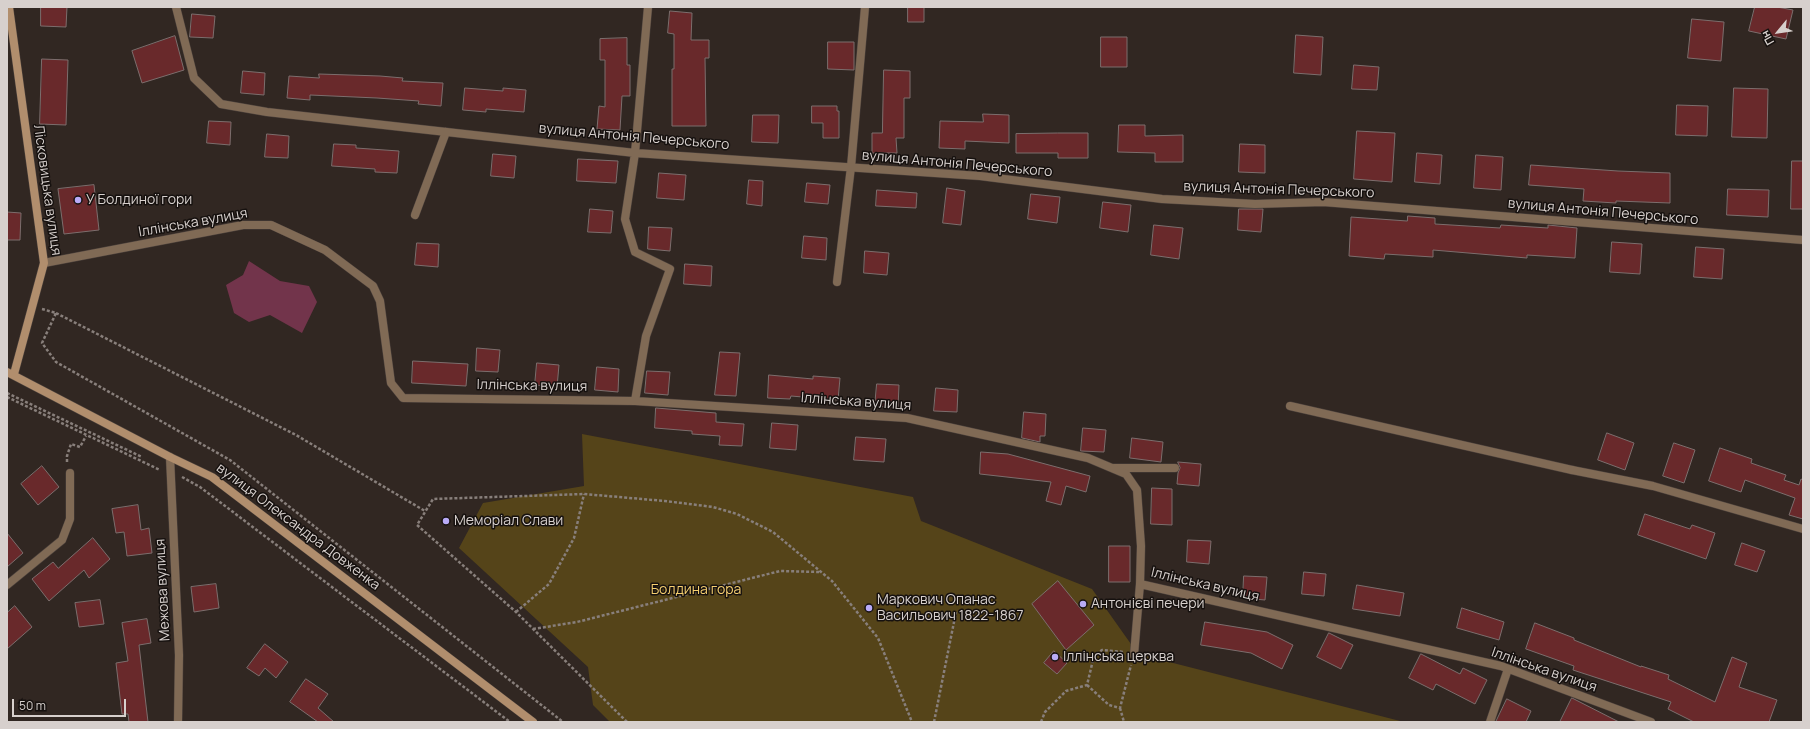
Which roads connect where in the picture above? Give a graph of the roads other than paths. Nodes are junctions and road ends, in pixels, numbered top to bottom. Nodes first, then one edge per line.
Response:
1 (8, 7) edge
2 (176, 7) edge
3 (648, 7) edge
4 (865, 7) edge
5 (446, 132) junction
6 (635, 153) junction
7 (851, 167) junction
8 (415, 214) dead end
9 (1803, 240) edge
10 (44, 264) junction
11 (838, 282) dead end
12 (11, 373) edge
13 (635, 400) junction
14 (1290, 406) dead end
15 (170, 457) junction
16 (1114, 468) junction
17 (1175, 468) dead end
18 (70, 472) road end
19 (1803, 529) edge
20 (1140, 584) junction
21 (7, 585) edge
22 (1134, 655) road end
23 (1508, 668) junction
24 (178, 722) edge
25 (533, 722) edge
26 (1490, 722) edge
27 (1650, 722) edge

1 - 10 main road, Лісковицька вулиця
2 - 5 street, вулиця Антонія Печерського
3 - 6 street
4 - 7 street
5 - 6 street, вулиця Антонія Печерського
5 - 8 street
6 - 7 street, вулиця Антонія Печерського
6 - 13 street
7 - 9 street, вулиця Антонія Печерського
7 - 11 street
10 - 12 main road, Лісковицька вулиця
10 - 13 street, Іллінська вулиця
12 - 15 main road, вулиця Олександра Довженка
13 - 16 street, Іллінська вулиця
14 - 19 street
15 - 24 street, Межова вулиця
15 - 25 main road, вулиця Олександра Довженка
16 - 17 street
16 - 20 street, Іллінська вулиця
18 - 21 street
20 - 22 street
20 - 23 street, Іллінська вулиця
23 - 26 street
23 - 27 street, Іллінська вулиця

